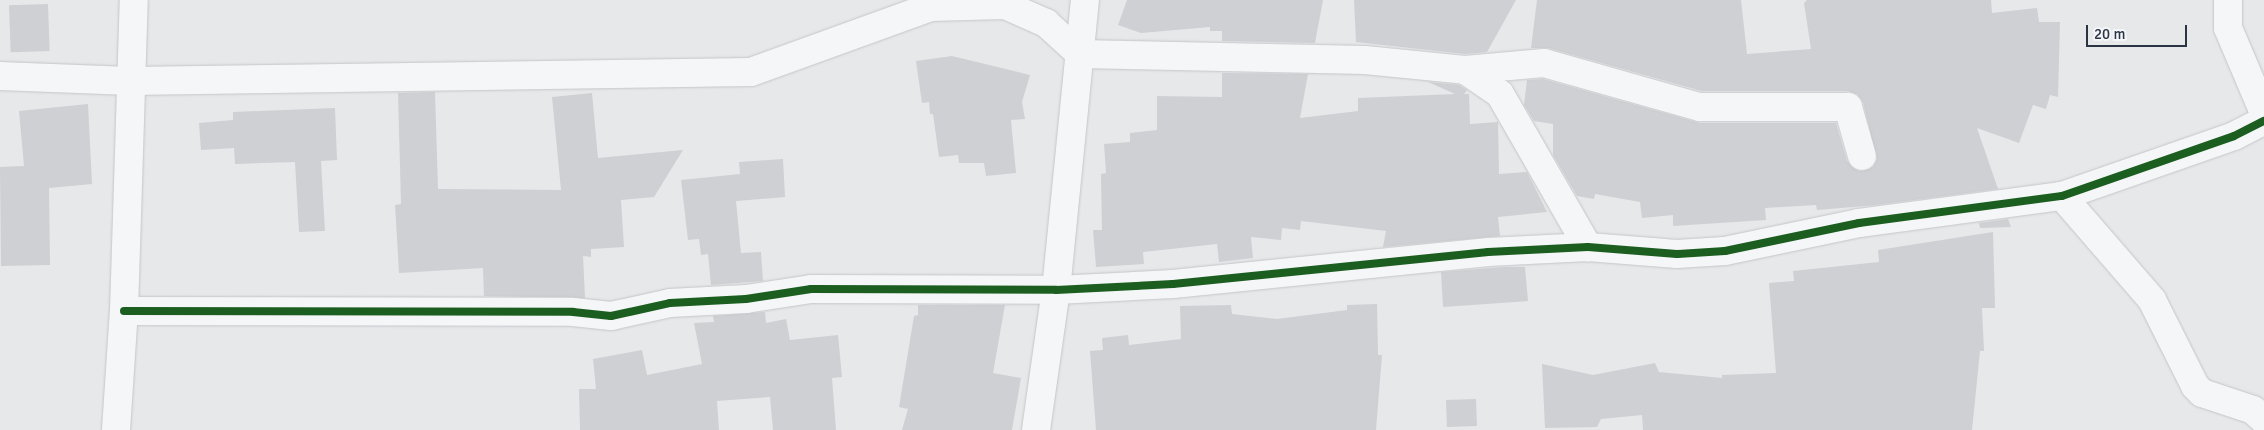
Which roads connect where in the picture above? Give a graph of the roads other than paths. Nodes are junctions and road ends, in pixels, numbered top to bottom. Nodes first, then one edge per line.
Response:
1 (134, 0) edge
2 (1085, 0) edge
3 (2228, 0) edge
4 (1080, 54) junction
5 (1465, 70) junction
6 (0, 76) edge
7 (130, 81) junction
8 (2264, 113) edge
9 (2264, 121) edge
10 (1862, 156) dead end
11 (2062, 196) junction
12 (1588, 247) junction
13 (1056, 290) junction
14 (124, 311) junction
15 (2264, 420) edge
16 (116, 430) edge
17 (1036, 430) edge

1 - 7 street
2 - 4 street
3 - 8 street
4 - 5 street
4 - 7 street
4 - 13 street
5 - 10 street
5 - 12 street
6 - 7 street
7 - 14 street
9 - 11 street
11 - 12 street
11 - 15 street
12 - 13 street
13 - 14 street
13 - 17 street
14 - 16 street

